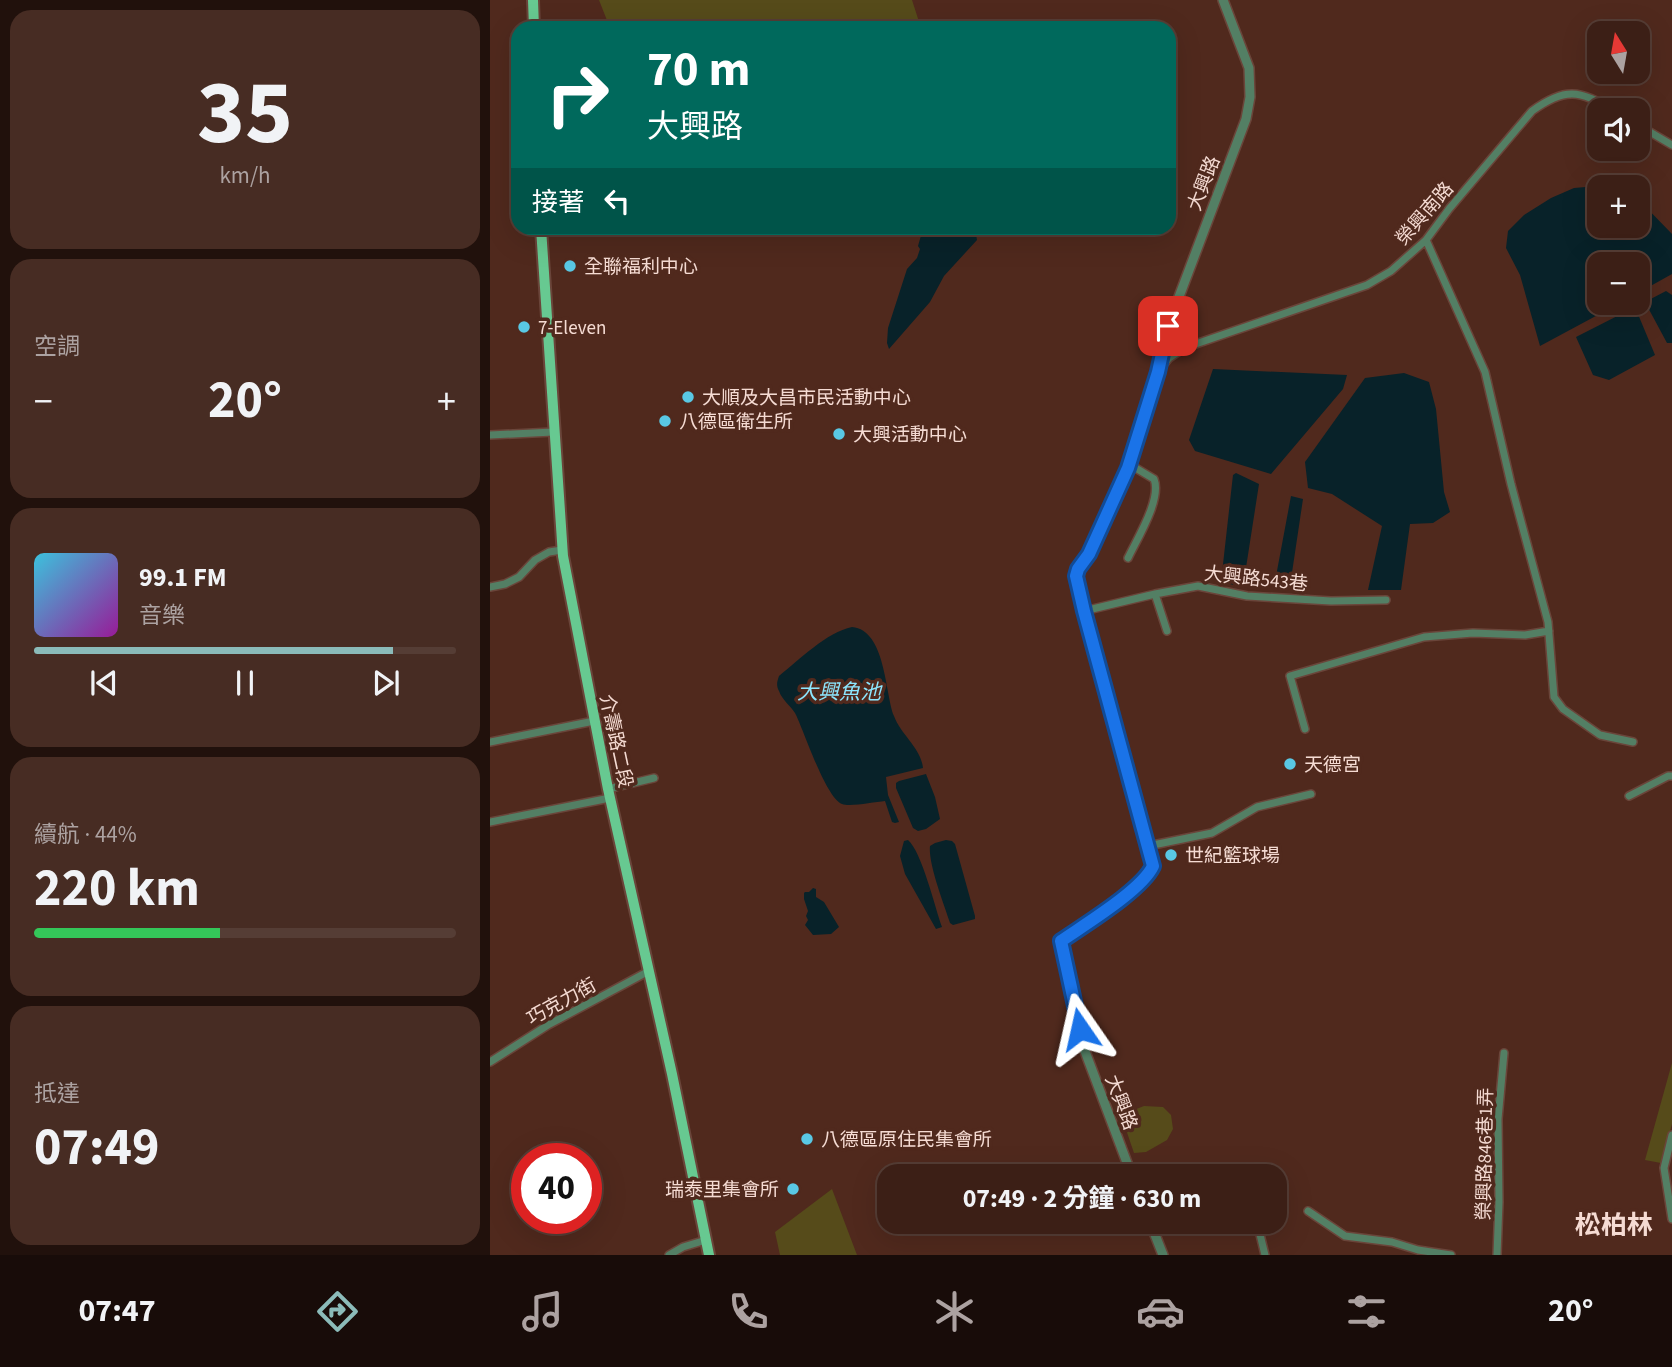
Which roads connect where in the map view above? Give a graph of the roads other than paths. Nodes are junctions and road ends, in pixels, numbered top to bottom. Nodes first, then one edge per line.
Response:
1 (533, 0) edge
2 (1223, 0) edge
3 (534, 21) edge
4 (1592, 98) edge
5 (1650, 132) edge
6 (1672, 145) edge
7 (541, 235) edge
8 (1426, 240) junction
9 (1158, 372) junction
10 (553, 432) junction
11 (490, 435) edge
12 (1129, 464) junction
13 (562, 550) junction
14 (1128, 558) dead end
15 (490, 587) edge
16 (1155, 594) junction
17 (1386, 600) dead end
18 (1084, 611) junction
19 (1167, 631) dead end
20 (1549, 631) junction
21 (594, 721) junction
22 (1305, 729) dead end
23 (490, 742) edge
24 (1633, 742) dead end
25 (1672, 776) edge
26 (654, 778) dead end
27 (609, 793) junction
28 (1311, 794) dead end
29 (1629, 796) dead end
30 (490, 822) edge
31 (1148, 846) junction
32 (649, 971) junction
33 (1504, 1053) dead end
34 (490, 1062) edge
35 (1672, 1136) edge
36 (1127, 1164) edge
37 (1669, 1183) edge
38 (1308, 1211) dead end
39 (1672, 1219) edge
40 (1155, 1234) edge
41 (1259, 1234) edge
42 (706, 1240) junction
43 (1417, 1252) edge
44 (669, 1255) edge
45 (709, 1255) edge
46 (1163, 1255) edge
47 (1265, 1255) edge
48 (1451, 1255) edge
49 (1497, 1255) edge

1 - 3 main road
2 - 9 street, 大興路
4 - 8 street, 榮興南路
5 - 6 street
7 - 10 main road, 介壽路二段
8 - 9 street, 榮興南路
8 - 20 street
9 - 12 street, 大興路
10 - 11 street
10 - 13 main road, 介壽路二段
12 - 14 street
12 - 18 street, 大興路
13 - 15 street
13 - 21 main road, 介壽路二段
16 - 17 street, 大興路543巷
16 - 18 street, 大興路543巷
16 - 19 street
18 - 31 street, 大興路
20 - 22 street
20 - 24 street
21 - 23 street
21 - 27 main road, 介壽路二段
25 - 29 street
26 - 27 street
27 - 30 street
27 - 32 main road, 介壽路二段
28 - 31 street
31 - 36 street, 大興路
32 - 34 street, 巧克力街
32 - 42 main road, 介壽路二段
33 - 49 street, 榮興路846巷1弄
35 - 37 street
37 - 39 street
38 - 43 street
40 - 46 street
41 - 47 street
42 - 44 street
42 - 45 main road, 介壽路二段
43 - 48 street

